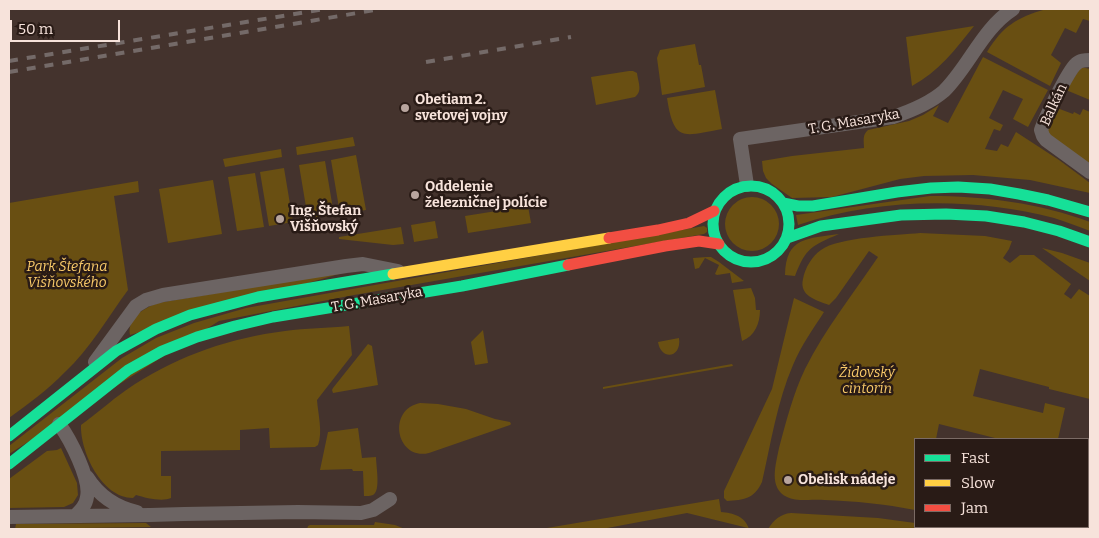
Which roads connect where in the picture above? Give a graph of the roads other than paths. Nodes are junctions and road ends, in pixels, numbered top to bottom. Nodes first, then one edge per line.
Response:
1 (1013, 9) edge
2 (1090, 60) edge
3 (1090, 172) edge
4 (747, 185) junction
5 (783, 202) junction
6 (714, 211) junction
7 (1090, 212) edge
8 (787, 238) junction
9 (1090, 242) edge
10 (719, 244) junction
11 (406, 272) junction
12 (87, 373) junction
13 (59, 424) junction
14 (9, 436) edge
15 (9, 464) edge
16 (80, 466) junction
17 (390, 499) dead end
18 (150, 515) junction
19 (75, 516) junction
20 (9, 517) edge

1 - 4 street, T. G. Masaryka
2 - 3 street, Balkán
4 - 5 street
4 - 6 street, T. G. Masaryka
5 - 7 street
5 - 8 street
6 - 10 street
6 - 11 street, T. G. Masaryka
8 - 9 street
8 - 10 street
10 - 13 street, T. G. Masaryka
11 - 12 street, T. G. Masaryka
11 - 12 street, T. G. Masaryka
12 - 14 street, T. G. Masaryka
13 - 15 street, T. G. Masaryka
13 - 16 street
16 - 18 street
16 - 19 street
17 - 18 street
18 - 19 street
19 - 20 street

